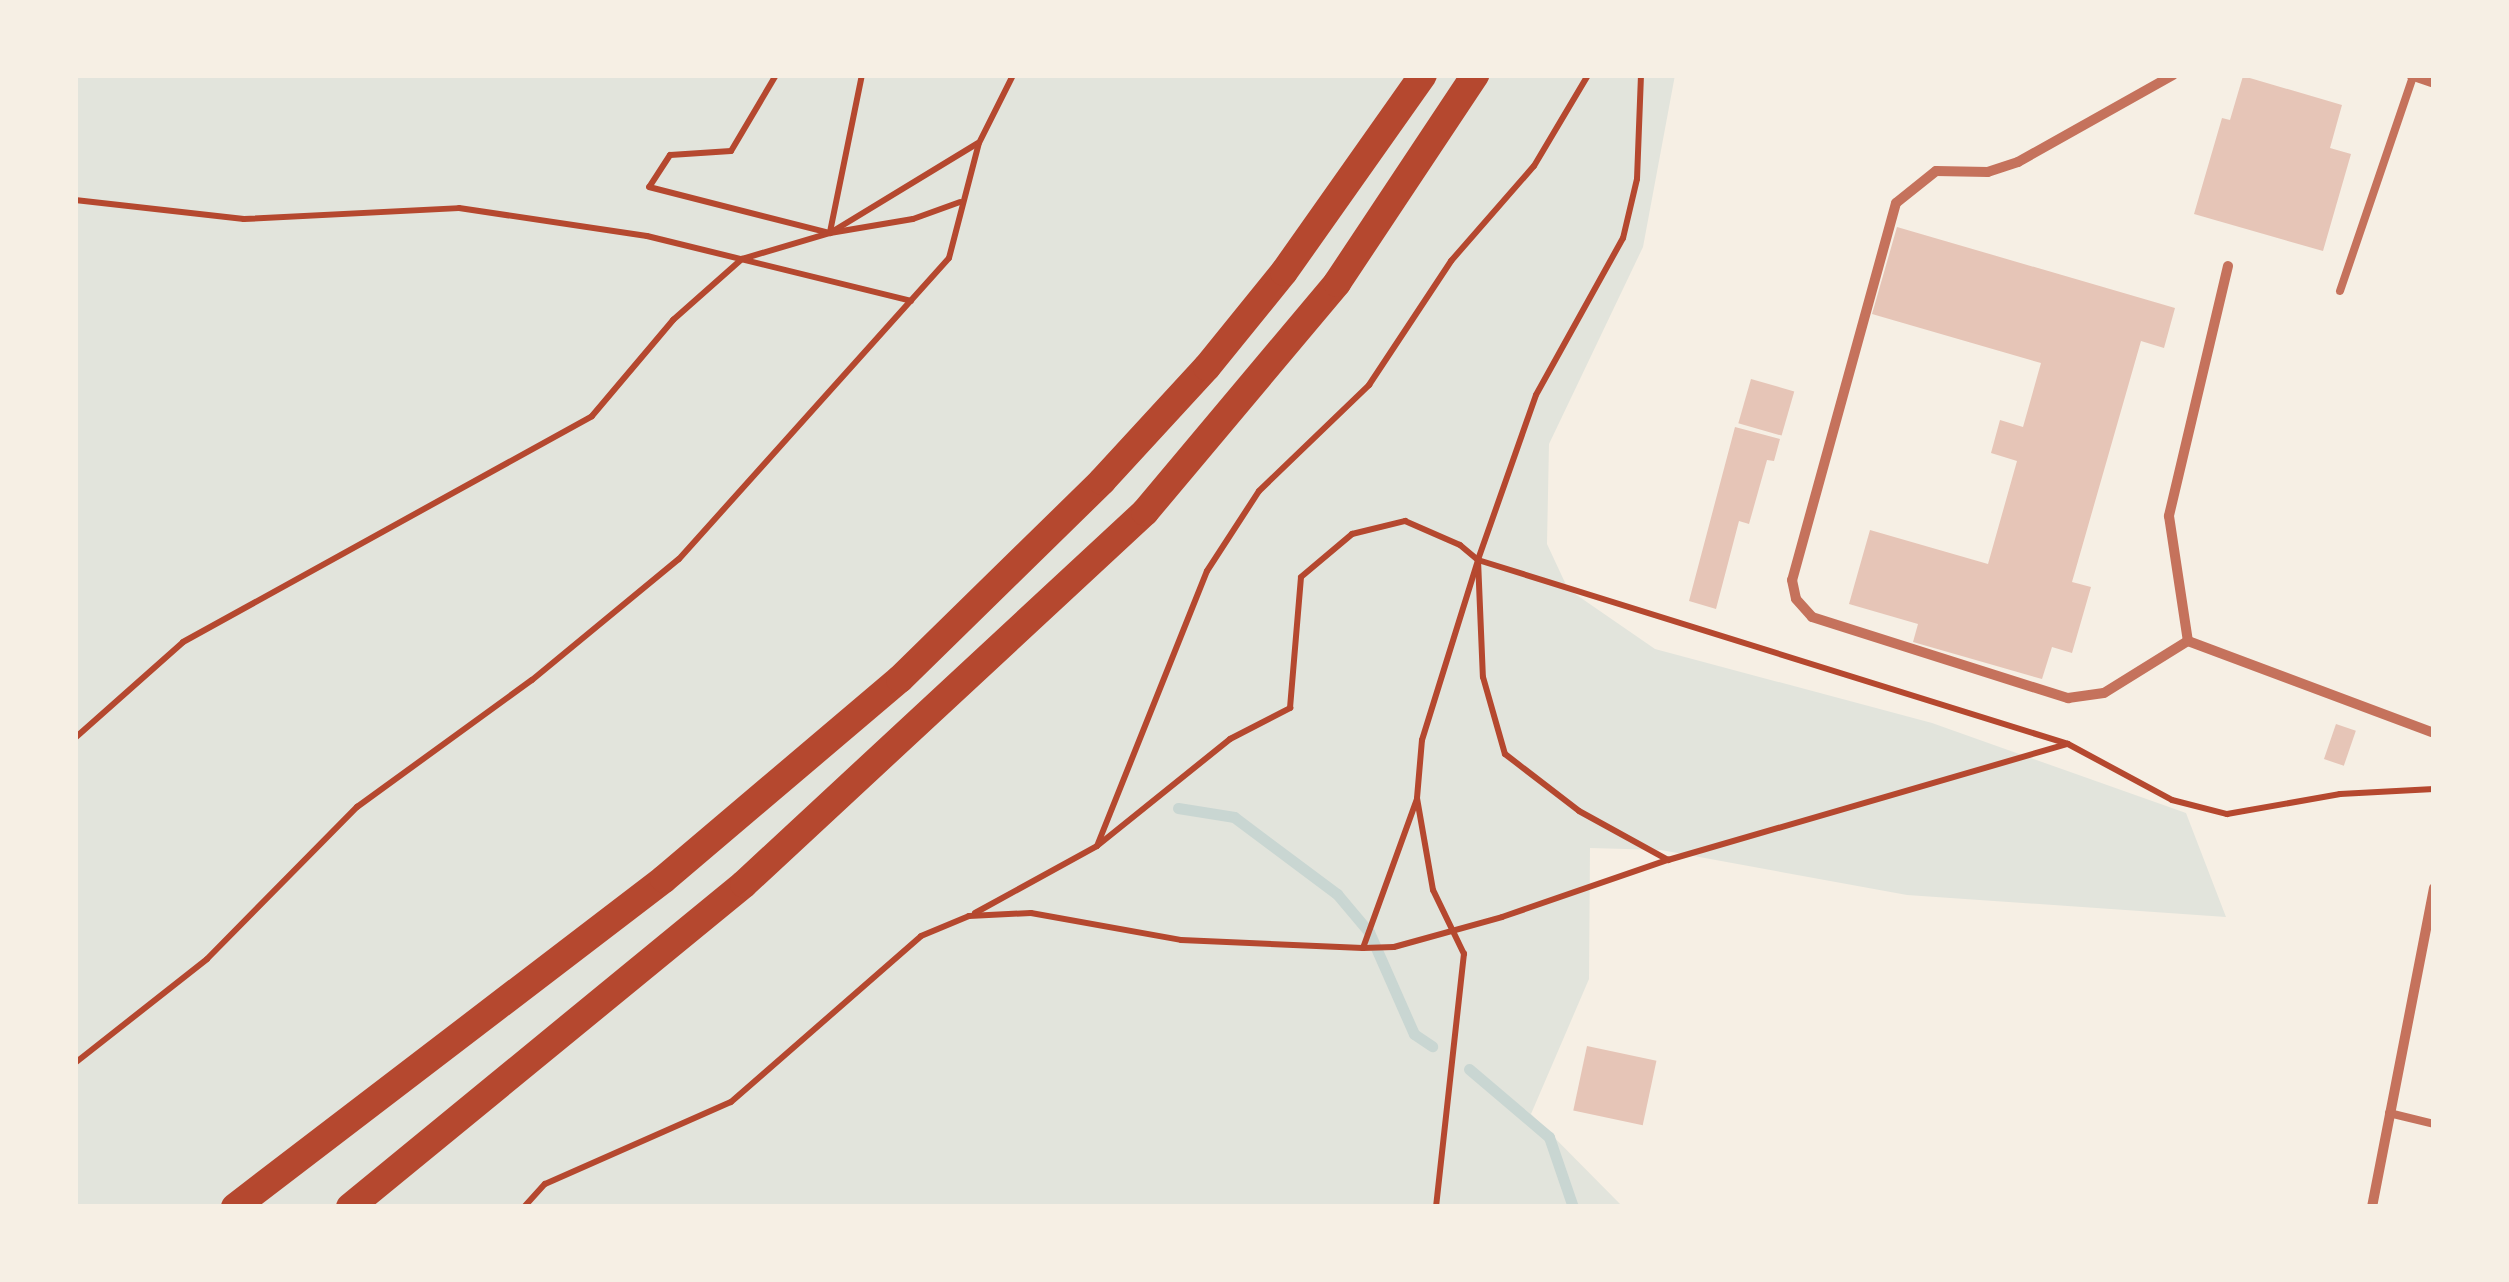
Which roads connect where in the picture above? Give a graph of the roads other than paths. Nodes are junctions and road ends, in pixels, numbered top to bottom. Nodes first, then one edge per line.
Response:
1 (1422, 75) edge
2 (1475, 75) edge
3 (2173, 75) edge
4 (2412, 75) edge
5 (2434, 84) edge
6 (2228, 266) dead end
7 (2340, 291) dead end
8 (2188, 641) junction
9 (2434, 733) edge
10 (2434, 888) edge
11 (2389, 1113) junction
12 (2434, 1124) edge
13 (235, 1207) edge
14 (350, 1207) edge
15 (2372, 1207) edge

1 - 13 highway
2 - 14 highway
3 - 8 street
4 - 5 street
4 - 7 lane
6 - 8 street
8 - 9 street
10 - 11 street
11 - 12 lane
11 - 15 street

